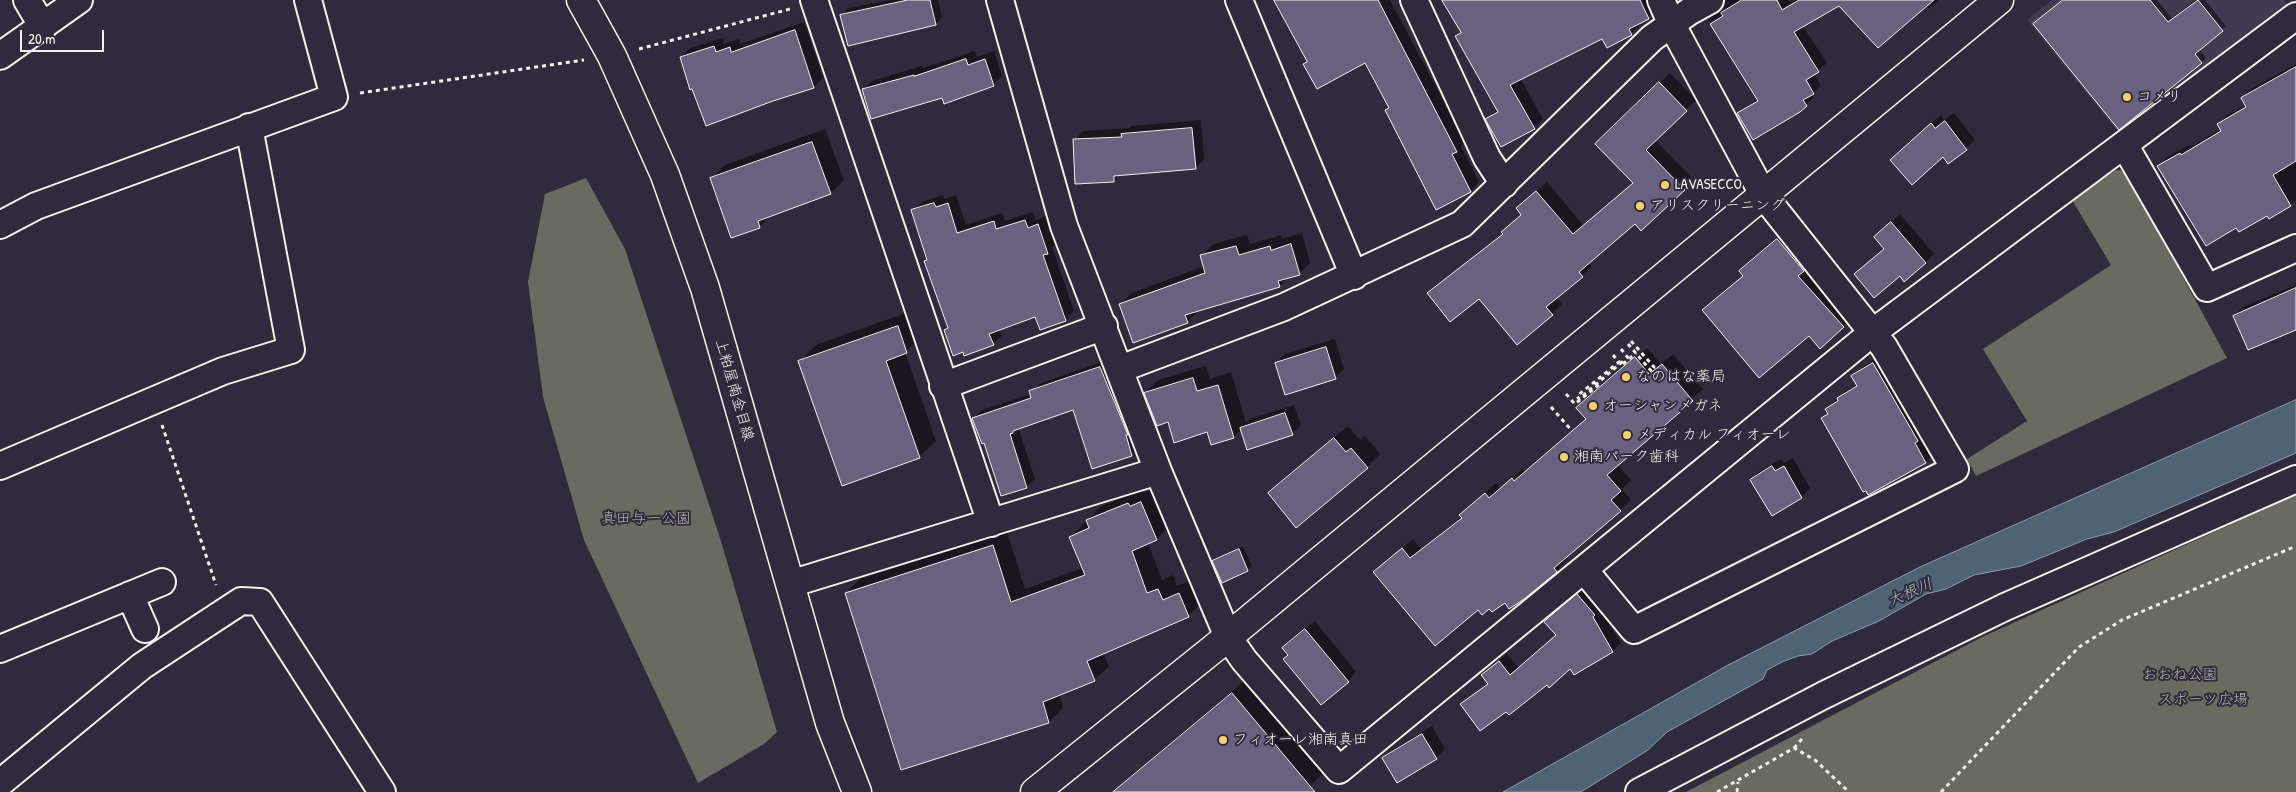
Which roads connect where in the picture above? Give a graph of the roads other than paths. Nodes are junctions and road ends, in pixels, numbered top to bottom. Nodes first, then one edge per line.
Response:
1 (27, 0) edge
2 (79, 0) edge
3 (308, 0) edge
4 (581, 0) edge
5 (1000, 0) edge
6 (1239, 0) edge
7 (1414, 0) edge
8 (1661, 0) edge
9 (1710, 0) edge
10 (1999, 0) edge
11 (817, 1) edge
12 (2296, 16) edge
13 (1672, 25) junction
14 (43, 27) junction
15 (0, 56) edge
16 (249, 127) junction
17 (2125, 146) junction
18 (1504, 184) junction
19 (1764, 196) junction
20 (0, 225) edge
21 (2296, 248) edge
22 (1354, 276) junction
23 (1104, 326) junction
24 (1872, 333) junction
25 (1120, 369) junction
26 (943, 386) junction
27 (2, 461) edge
28 (1158, 471) junction
29 (2296, 479) edge
30 (991, 523) junction
31 (1585, 571) junction
32 (162, 582) dead end
33 (790, 584) junction
34 (130, 595) junction
35 (145, 629) dead end
36 (1228, 636) junction
37 (0, 649) edge
38 (0, 783) edge
39 (382, 792) edge
40 (857, 792) edge
41 (1035, 792) edge
42 (1639, 792) edge

1 - 14 street
2 - 14 street
3 - 16 street
4 - 33 street, 上粕屋南金目線
5 - 23 street
6 - 22 street
7 - 18 street
8 - 13 street
9 - 13 street
10 - 19 street
11 - 26 street
12 - 17 street
13 - 18 street
13 - 19 street
14 - 15 street
16 - 20 street
16 - 27 street
17 - 21 street
17 - 24 street
18 - 22 street
19 - 24 street
19 - 36 street
22 - 25 street
23 - 25 street
23 - 26 street
24 - 31 street
24 - 31 street
25 - 28 street
26 - 30 street
28 - 30 street
28 - 36 street
29 - 42 street
30 - 33 street
31 - 36 street
32 - 34 street
33 - 40 street, 上粕屋南金目線
34 - 35 street
34 - 37 street
36 - 41 street
38 - 39 street

